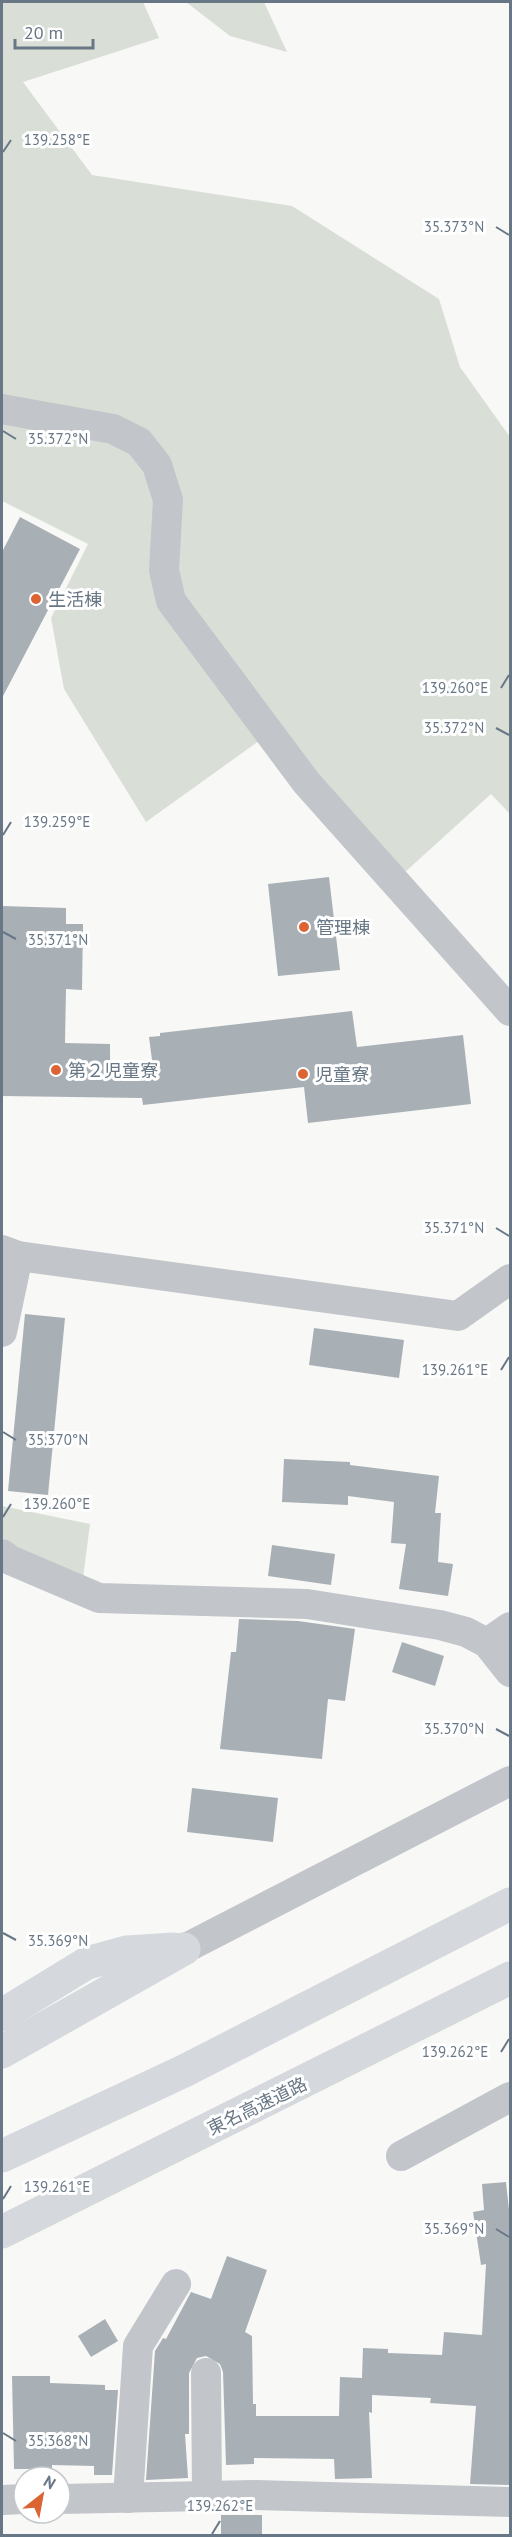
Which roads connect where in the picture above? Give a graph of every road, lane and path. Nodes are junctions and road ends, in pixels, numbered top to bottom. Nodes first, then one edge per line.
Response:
1 (2, 409) edge
2 (510, 1011) edge
3 (10, 1253) edge
4 (510, 1279) edge
5 (2, 1332) edge
6 (2, 1554) edge
7 (499, 1635) edge
8 (510, 1672) edge
9 (510, 1781) edge
10 (510, 1904) edge
11 (184, 1949) junction
12 (510, 1978) edge
13 (2, 2015) edge
14 (2, 2052) edge
15 (510, 2097) edge
16 (401, 2156) dead end
17 (2, 2157) edge
18 (2, 2232) edge
19 (176, 2284) dead end
20 (206, 2373) dead end
21 (207, 2496) junction
22 (128, 2498) junction
23 (72, 2499) edge
24 (510, 2502) edge

1 - 2 street
3 - 4 street
3 - 5 street
6 - 7 street
7 - 8 street
9 - 11 street
10 - 17 main road
11 - 13 main road
11 - 14 main road
12 - 18 main road, 東名高速道路
15 - 16 street
19 - 22 street
20 - 21 street
21 - 22 street
21 - 24 street
22 - 23 street

